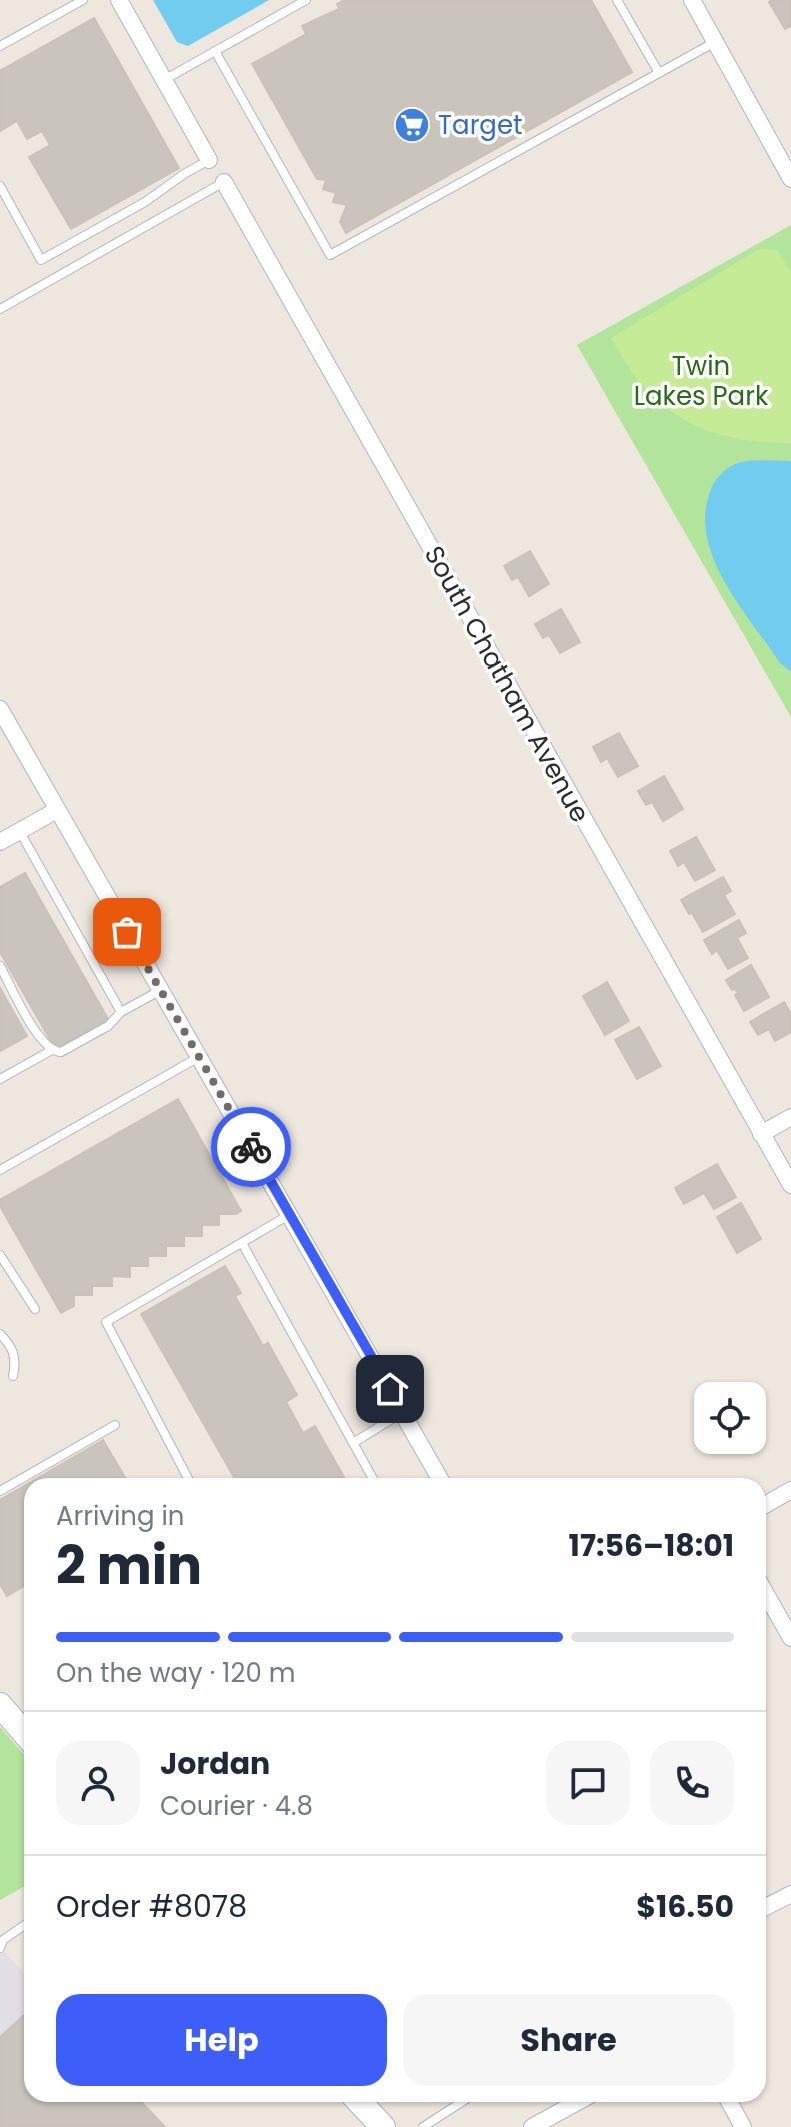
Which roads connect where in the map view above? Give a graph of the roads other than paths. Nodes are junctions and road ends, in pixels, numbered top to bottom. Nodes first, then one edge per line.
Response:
1 (83, 0) edge
2 (119, 0) edge
3 (306, 0) edge
4 (617, 0) edge
5 (692, 0) edge
6 (715, 42) junction
7 (0, 46) edge
8 (215, 51) junction
9 (659, 73) junction
10 (164, 80) junction
11 (209, 160) joint
12 (791, 179) edge
13 (224, 182) joint
14 (0, 186) edge
15 (0, 309) edge
16 (0, 709) edge
17 (57, 810) junction
18 (19, 831) junction
19 (0, 842) edge
20 (0, 966) edge
21 (161, 990) junction
22 (121, 1012) junction
23 (52, 1050) junction
24 (199, 1057) junction
25 (0, 1079) edge
26 (791, 1117) edge
27 (761, 1134) junction
28 (0, 1170) edge
29 (791, 1185) edge
30 (290, 1215) junction
31 (242, 1243) junction
32 (0, 1255) edge
33 (35, 1309) dead end
34 (0, 1334) edge
35 (13, 1376) dead end
36 (403, 1412) junction
37 (115, 1425) dead end
38 (353, 1443) junction
39 (188, 1478) edge
40 (373, 1478) edge
41 (440, 1478) edge
42 (791, 1490) edge
43 (0, 1491) edge
44 (766, 1504) edge
45 (766, 1594) edge
46 (791, 1638) edge
47 (0, 1705) edge
48 (24, 1733) edge
49 (791, 1894) edge
50 (766, 1907) edge
51 (24, 1926) edge
52 (0, 1948) edge
53 (360, 2102) edge
54 (462, 2102) edge
55 (577, 2102) edge
56 (729, 2102) edge
57 (383, 2127) edge
58 (423, 2127) edge
59 (532, 2127) edge
60 (743, 2127) edge

1 - 7 lane
2 - 10 street
3 - 8 lane
4 - 9 lane
5 - 6 street
6 - 9 lane
6 - 12 street
8 - 9 lane
8 - 10 lane
10 - 11 street
11 - 14 lane
13 - 15 lane
13 - 27 street, South Chatham Avenue
16 - 17 street
17 - 18 street
17 - 21 street
18 - 19 street
18 - 22 lane
20 - 23 lane
21 - 22 lane
21 - 24 street
22 - 23 lane
23 - 25 lane
24 - 28 lane
24 - 30 street
26 - 27 street
27 - 29 street, South Chatham Avenue
30 - 31 lane
30 - 36 street
31 - 38 lane
31 - 39 lane
32 - 33 lane
34 - 35 lane
36 - 38 lane
36 - 41 street
37 - 43 lane
38 - 40 lane
42 - 44 street
45 - 46 street
47 - 48 main road
49 - 50 street
51 - 52 lane
53 - 57 main road
54 - 58 lane
55 - 59 street
56 - 60 street

